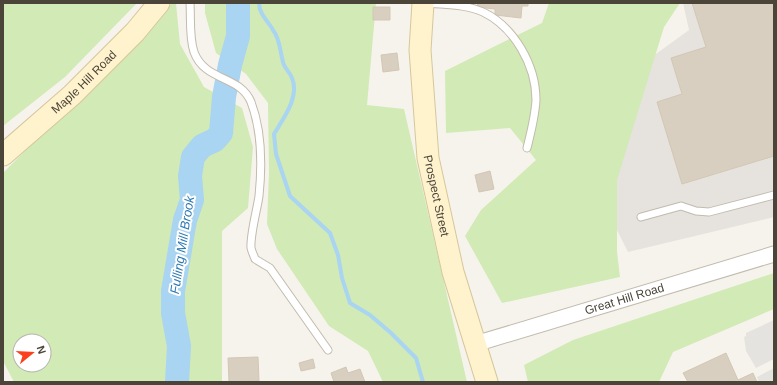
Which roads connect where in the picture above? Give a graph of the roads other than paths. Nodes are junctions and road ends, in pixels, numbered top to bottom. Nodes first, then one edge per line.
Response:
1 (159, 3) edge
2 (190, 3) edge
3 (424, 3) edge
4 (527, 148) dead end
5 (3, 155) edge
6 (774, 195) edge
7 (641, 217) dead end
8 (774, 254) edge
9 (475, 344) junction
10 (328, 350) dead end
11 (487, 382) edge

1 - 5 main road, Maple Hill Road
2 - 10 lane
3 - 4 lane
3 - 9 main road, Prospect Street
6 - 7 lane
8 - 9 street, Great Hill Road
9 - 11 main road, Prospect Street

